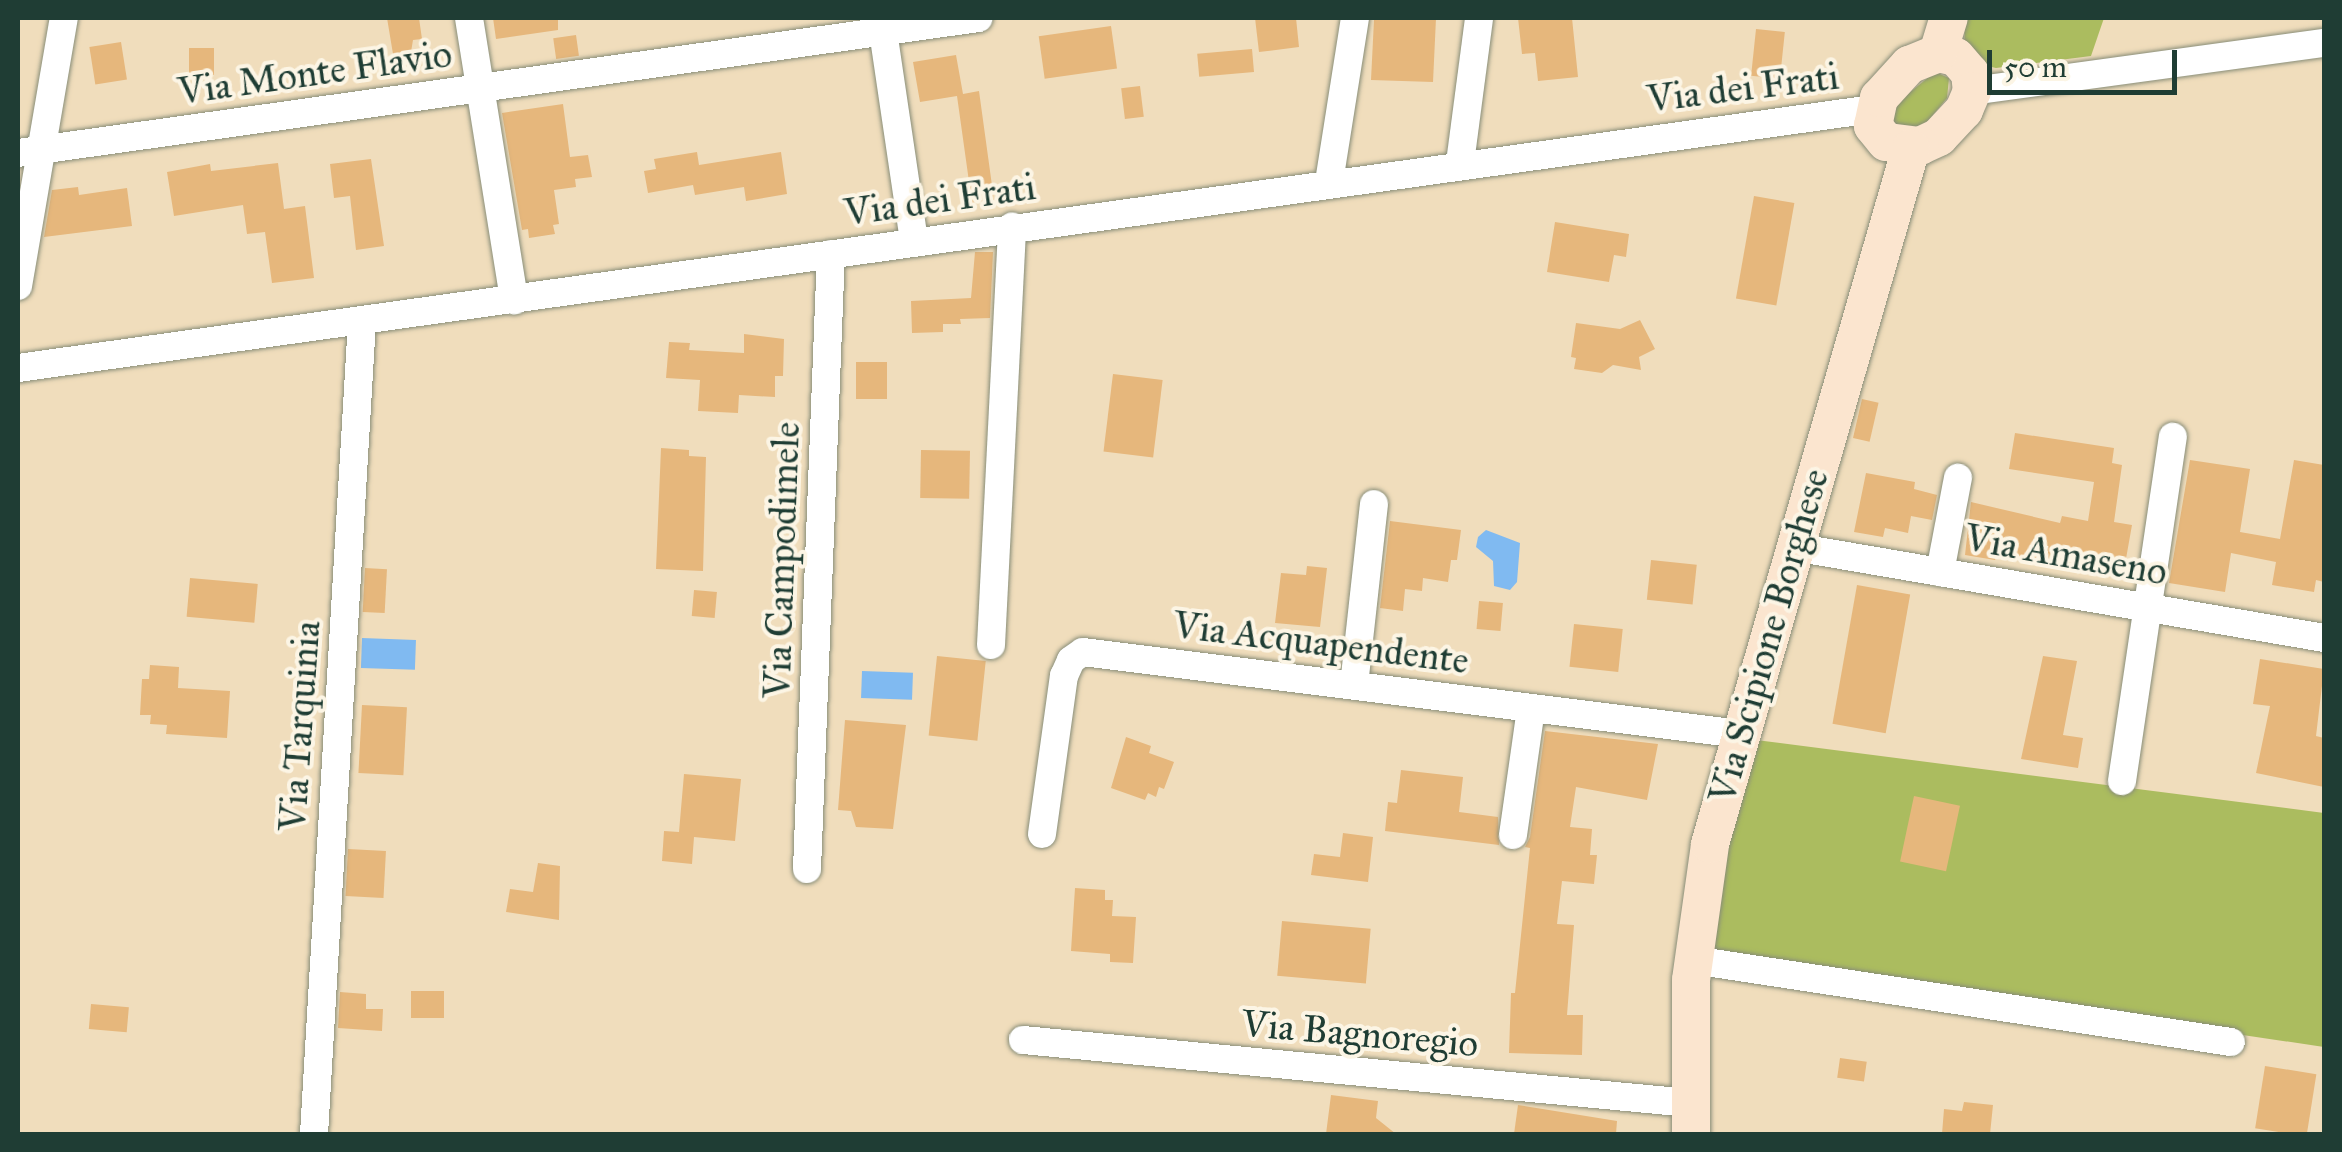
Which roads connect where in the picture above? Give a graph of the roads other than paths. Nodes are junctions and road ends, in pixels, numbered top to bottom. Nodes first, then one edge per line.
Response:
1 (64, 18) edge
2 (469, 18) edge
3 (978, 18) edge
4 (1355, 18) edge
5 (1479, 18) edge
6 (883, 31) junction
7 (1943, 35) edge
8 (2324, 43) edge
9 (480, 88) junction
10 (1972, 90) junction
11 (1873, 109) junction
12 (1912, 148) junction
13 (31, 151) edge
14 (1460, 163) junction
15 (1329, 182) junction
16 (1012, 227) junction
17 (914, 241) junction
18 (831, 254) junction
19 (18, 286) edge
20 (514, 300) junction
21 (362, 322) junction
22 (18, 368) edge
23 (2174, 437) dead end
24 (1958, 478) dead end
25 (1374, 504) dead end
26 (1794, 547) junction
27 (1940, 572) junction
28 (2148, 608) junction
29 (2324, 638) edge
30 (991, 645) dead end
31 (1354, 685) junction
32 (1530, 708) junction
33 (1740, 734) junction
34 (2122, 781) dead end
35 (1042, 834) dead end
36 (1513, 835) dead end
37 (808, 869) dead end
38 (1692, 960) junction
39 (1023, 1040) dead end
40 (2231, 1042) dead end
41 (1691, 1119) edge
42 (314, 1134) edge

1 - 13 street
2 - 9 street
3 - 6 street, Via Monte Flavio
4 - 15 street
5 - 14 street
6 - 9 street, Via Monte Flavio
6 - 17 street
7 - 10 main road
7 - 11 main road
8 - 10 street
9 - 13 street, Via Monte Flavio
9 - 20 street
10 - 12 main road
11 - 12 main road
11 - 14 street, Via dei Frati
12 - 26 main road, Via Scipione Borghese
13 - 19 street
14 - 15 street, Via dei Frati
15 - 16 street, Via dei Frati
16 - 17 street, Via dei Frati
16 - 30 street
17 - 18 street, Via dei Frati
18 - 20 street, Via dei Frati
18 - 37 street, Via Campodimele
20 - 21 street, Via dei Frati
21 - 22 street, Via dei Frati
21 - 42 street, Via Tarquinia
23 - 28 street
24 - 27 street
25 - 31 street
26 - 27 street, Via Amaseno
26 - 33 main road, Via Scipione Borghese
27 - 28 street, Via Amaseno
28 - 29 street, Via Amaseno
28 - 34 street
31 - 32 street, Via Acquapendente
31 - 35 street, Via Acquapendente
32 - 33 street, Via Acquapendente
32 - 36 street
33 - 38 main road, Via Scipione Borghese
38 - 40 street
38 - 41 main road, Via Scipione Borghese
39 - 41 street, Via Bagnoregio

